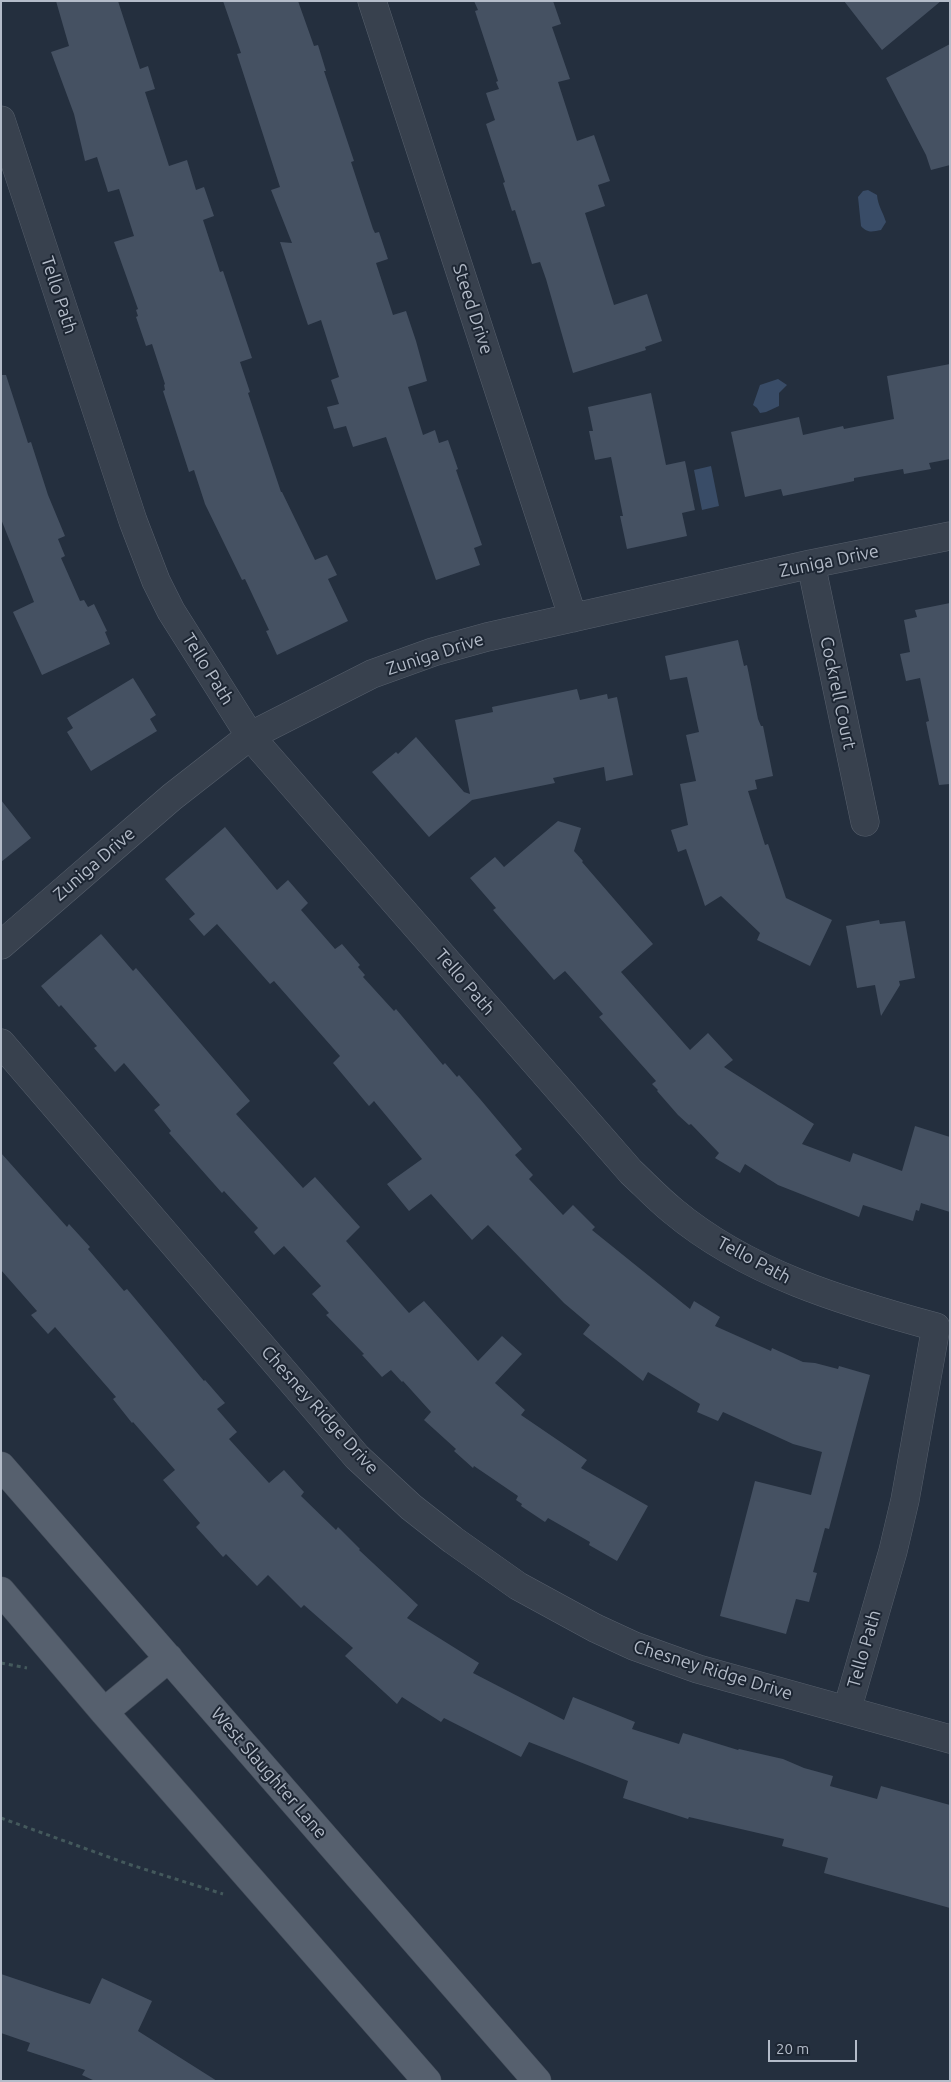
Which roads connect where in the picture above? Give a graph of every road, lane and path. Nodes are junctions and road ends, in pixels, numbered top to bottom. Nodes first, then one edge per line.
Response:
1 (372, 1) edge
2 (1, 120) edge
3 (950, 536) edge
4 (811, 564) junction
5 (573, 618) junction
6 (250, 736) junction
7 (865, 822) dead end
8 (1, 945) edge
9 (1, 1043) edge
10 (1, 1466) edge
11 (1, 1591) edge
12 (169, 1658) junction
13 (847, 1710) junction
14 (104, 1712) junction
15 (950, 1738) edge
16 (1, 1818) edge
17 (226, 1895) dead end
18 (428, 2081) edge
19 (537, 2081) edge

1 - 5 street, Steed Drive
2 - 6 street, Tello Path
3 - 4 street, Zuniga Drive
4 - 5 street, Zuniga Drive
4 - 7 street, Cockrell Court
5 - 6 street, Zuniga Drive
6 - 8 street, Zuniga Drive
6 - 13 street, Tello Path
9 - 13 street, Chesney Ridge Drive
10 - 12 main road, West Slaughter Lane
11 - 14 main road
12 - 14 main road
12 - 19 main road, West Slaughter Lane
13 - 15 street, Chesney Ridge Drive
14 - 18 main road
16 - 17 path

